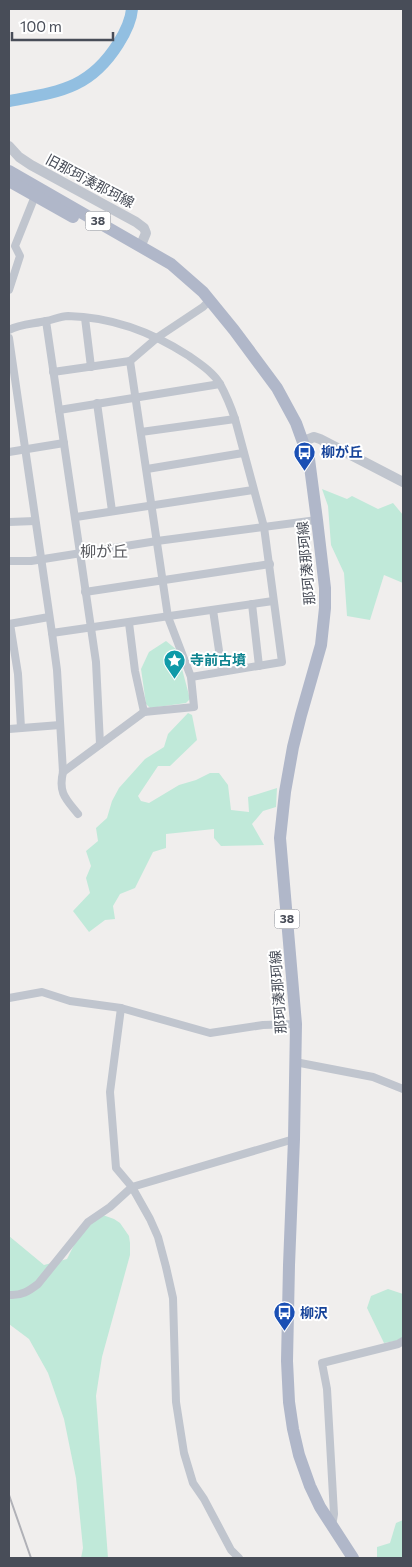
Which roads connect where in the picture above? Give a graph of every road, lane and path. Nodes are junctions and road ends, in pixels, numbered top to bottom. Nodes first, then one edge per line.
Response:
1 (9, 146) edge
2 (9, 171) edge
3 (9, 181) edge
4 (35, 196) junction
5 (141, 245) junction
6 (183, 276) junction
7 (9, 290) edge
8 (210, 300) junction
9 (85, 318) junction
10 (46, 321) junction
11 (9, 330) edge
12 (9, 338) edge
13 (158, 338) junction
14 (130, 361) junction
15 (91, 367) junction
16 (53, 372) junction
17 (220, 384) junction
18 (136, 396) junction
19 (97, 403) junction
20 (59, 410) junction
21 (235, 419) junction
22 (141, 432) junction
23 (304, 441) junction
24 (64, 443) junction
25 (25, 450) junction
26 (9, 452) edge
27 (243, 453) junction
28 (147, 469) junction
29 (403, 482) edge
30 (254, 490) junction
31 (151, 506) junction
32 (112, 512) junction
33 (76, 517) junction
34 (317, 520) junction
35 (35, 521) junction
36 (9, 522) edge
37 (264, 527) junction
38 (157, 541) junction
39 (80, 554) junction
40 (41, 559) junction
41 (9, 561) edge
42 (270, 564) junction
43 (162, 581) junction
44 (85, 592) junction
45 (273, 601) junction
46 (252, 604) junction
47 (213, 610) junction
48 (49, 616) junction
49 (168, 617) junction
50 (129, 622) junction
51 (9, 624) edge
52 (90, 628) junction
53 (52, 633) junction
54 (12, 660) edge
55 (259, 666) junction
56 (222, 671) junction
57 (191, 676) junction
58 (18, 696) junction
59 (9, 698) edge
60 (144, 712) junction
61 (60, 725) junction
62 (21, 728) junction
63 (9, 729) edge
64 (100, 744) junction
65 (63, 772) junction
66 (78, 814) dead end
67 (9, 998) edge
68 (122, 1008) junction
69 (296, 1024) junction
70 (295, 1062) junction
71 (403, 1089) edge
72 (294, 1139) junction
73 (132, 1187) junction
74 (9, 1295) edge
75 (403, 1341) edge
76 (332, 1526) junction
77 (239, 1558) edge
78 (353, 1558) edge

1 - 5 street, 旧那珂湊那珂線
2 - 5 main road, 那珂湊那珂線 / 38
3 - 4 main road, 那珂湊那珂線 / 38
4 - 6 main road, 那珂湊那珂線 / 38
4 - 7 street
5 - 6 main road, 那珂湊那珂線 / 38
6 - 8 main road, 那珂湊那珂線 / 38
8 - 13 street
8 - 23 main road, 那珂湊那珂線 / 38
9 - 10 street
9 - 13 street
9 - 15 street
10 - 11 street
10 - 16 street
12 - 25 street
13 - 14 street
13 - 17 street
14 - 15 street
14 - 18 street
15 - 16 street
16 - 20 street
17 - 18 street
17 - 21 street
18 - 19 street
18 - 22 street
19 - 20 street
19 - 32 street
20 - 24 street
21 - 22 street
21 - 27 street
22 - 28 street
23 - 29 street
23 - 34 main road, 那珂湊那珂線 / 38
24 - 25 street
24 - 33 street
25 - 26 street
25 - 35 street
27 - 28 street
27 - 30 street
28 - 31 street
30 - 31 street
30 - 37 street
31 - 32 street
31 - 38 street
32 - 33 street
33 - 39 street
34 - 37 street
34 - 69 main road, 那珂湊那珂線 / 38
35 - 36 street
35 - 40 street
37 - 38 street
37 - 42 street
38 - 39 street
38 - 43 street
39 - 40 street
39 - 44 street
40 - 41 street
40 - 48 street
42 - 43 street
42 - 45 street
43 - 44 street
43 - 49 street
44 - 52 street
45 - 46 street
45 - 55 street
46 - 47 street
46 - 55 street
47 - 49 street
47 - 56 street
48 - 51 street
48 - 53 street
49 - 50 street
49 - 57 street
50 - 52 street
50 - 60 street
51 - 54 street
52 - 53 street
52 - 64 street
53 - 61 street
54 - 58 street
55 - 56 street
56 - 57 street
57 - 60 street
58 - 59 street
58 - 62 street
60 - 64 street
61 - 62 street
61 - 65 street
62 - 63 street
64 - 65 street
65 - 66 street
67 - 68 street
68 - 69 street
68 - 73 street
69 - 70 main road, 那珂湊那珂線 / 38
70 - 71 street
70 - 72 main road, 那珂湊那珂線 / 38
72 - 73 street
72 - 76 main road, 那珂湊那珂線 / 38
73 - 74 street
73 - 77 street
75 - 76 street
76 - 78 main road, 那珂湊那珂線 / 38

